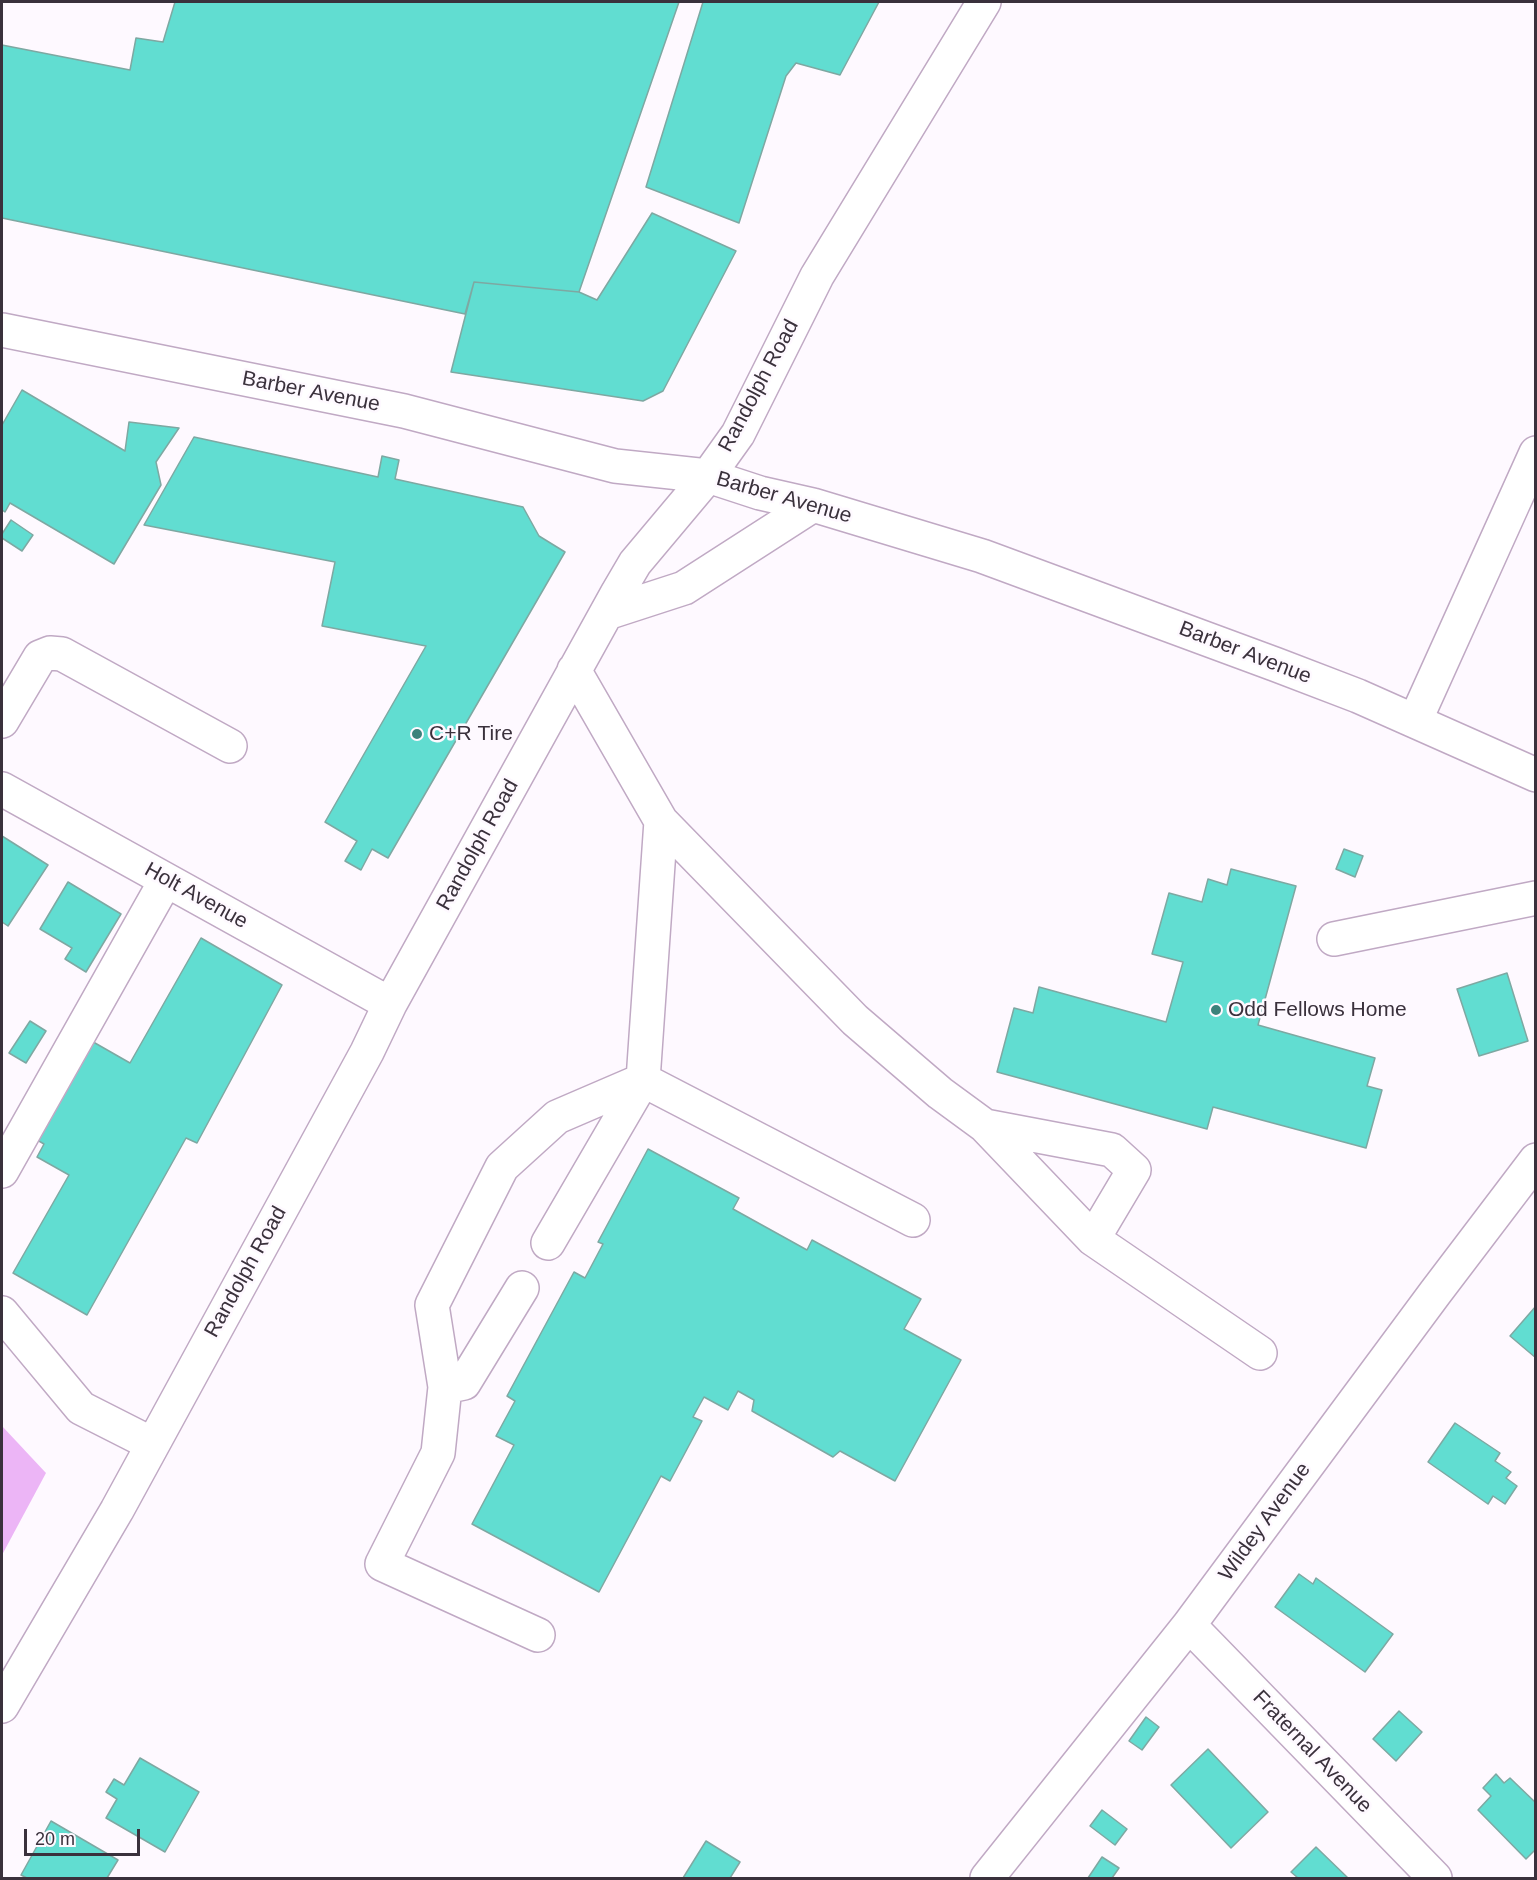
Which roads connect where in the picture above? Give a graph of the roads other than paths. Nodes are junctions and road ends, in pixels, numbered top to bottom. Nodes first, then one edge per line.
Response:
1 (984, 2) edge
2 (2, 330) edge
3 (1536, 453) edge
4 (708, 476) junction
5 (813, 505) junction
6 (607, 613) junction
7 (574, 670) junction
8 (2, 721) edge
9 (1415, 722) junction
10 (230, 746) dead end
11 (1536, 775) edge
12 (2, 789) edge
13 (661, 821) junction
14 (166, 880) junction
15 (1536, 898) edge
16 (1334, 939) dead end
17 (390, 1004) junction
18 (644, 1080) junction
19 (986, 1126) junction
20 (1536, 1160) edge
21 (2, 1171) edge
22 (914, 1221) dead end
23 (1093, 1239) junction
24 (548, 1243) dead end
25 (522, 1288) dead end
26 (2, 1312) edge
27 (1260, 1353) dead end
28 (445, 1387) junction
29 (152, 1444) junction
30 (1189, 1625) junction
31 (538, 1635) dead end
32 (2, 1706) edge
33 (987, 1878) edge
34 (1435, 1878) edge

1 - 4 street, Randolph Road
2 - 4 street, Barber Avenue
3 - 9 street
4 - 5 street, Barber Avenue
4 - 6 street, Randolph Road
5 - 6 street
5 - 9 street, Barber Avenue
6 - 7 street, Randolph Road
7 - 13 street
7 - 17 street, Randolph Road
8 - 10 street
9 - 11 street, Barber Avenue
12 - 14 street, Holt Avenue
13 - 18 street
13 - 19 street
14 - 17 street, Holt Avenue
14 - 21 street
15 - 16 street
17 - 29 street, Randolph Road
18 - 22 street
18 - 24 street
18 - 28 street
19 - 23 street
19 - 23 street
20 - 30 street, Wildey Avenue
23 - 27 street
25 - 28 street
26 - 29 street
28 - 31 street
29 - 32 street, Randolph Road
30 - 33 street, Wildey Avenue
30 - 34 street, Fraternal Avenue

